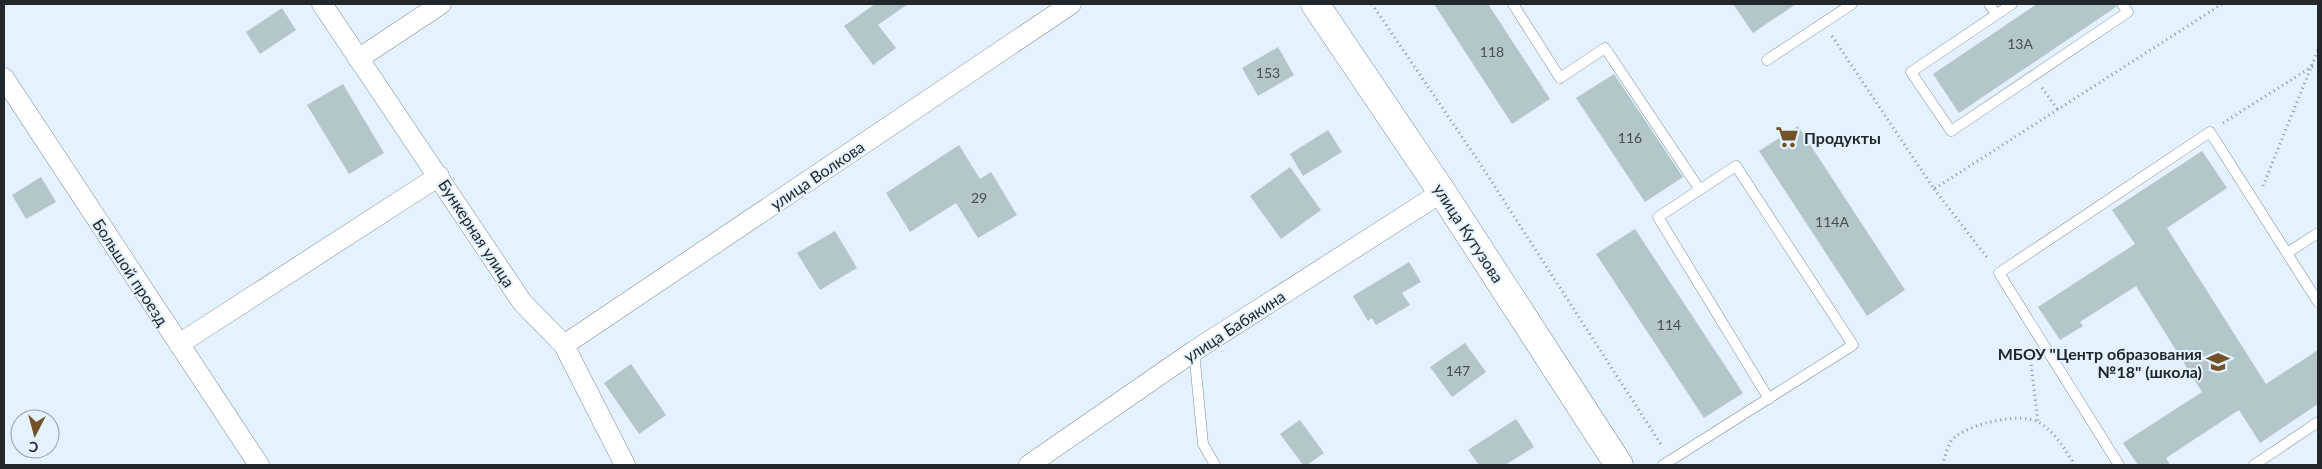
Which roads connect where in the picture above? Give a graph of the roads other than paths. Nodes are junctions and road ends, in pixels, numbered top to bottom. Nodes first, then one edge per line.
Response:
1 (322, 4) edge
2 (441, 4) edge
3 (1071, 4) edge
4 (1315, 4) edge
5 (1513, 4) edge
6 (1852, 4) edge
7 (1990, 4) edge
8 (2012, 4) edge
9 (2122, 4) edge
10 (1996, 14) junction
11 (358, 59) junction
12 (1767, 60) dead end
13 (4, 78) edge
14 (439, 176) junction
15 (1700, 190) junction
16 (1442, 192) junction
17 (2318, 233) edge
18 (2287, 254) junction
19 (2318, 302) edge
20 (178, 344) junction
21 (564, 346) junction
22 (1194, 351) junction
23 (1769, 398) junction
24 (2318, 422) edge
25 (1667, 463) edge
26 (259, 465) edge
27 (625, 465) edge
28 (1029, 465) edge
29 (1216, 465) edge
30 (1619, 465) edge
31 (2119, 465) edge
32 (2254, 465) edge

1 - 11 street, Бункерная улица
2 - 11 street
3 - 21 street, улица Волкова
4 - 16 main road, улица Кутузова
5 - 15 lane
6 - 12 lane
7 - 10 lane
8 - 10 lane
9 - 10 lane
11 - 14 street, Бункерная улица
13 - 20 street, Большой проезд
14 - 20 street
14 - 21 street, Бункерная улица
15 - 23 lane
15 - 23 lane
16 - 22 street, улица Бабякина
16 - 30 main road, улица Кутузова
17 - 18 lane
18 - 19 lane
18 - 31 lane
20 - 26 street, Большой проезд
21 - 27 street, Бункерная улица
22 - 28 street, улица Бабякина
22 - 29 lane
23 - 25 lane
24 - 32 lane

